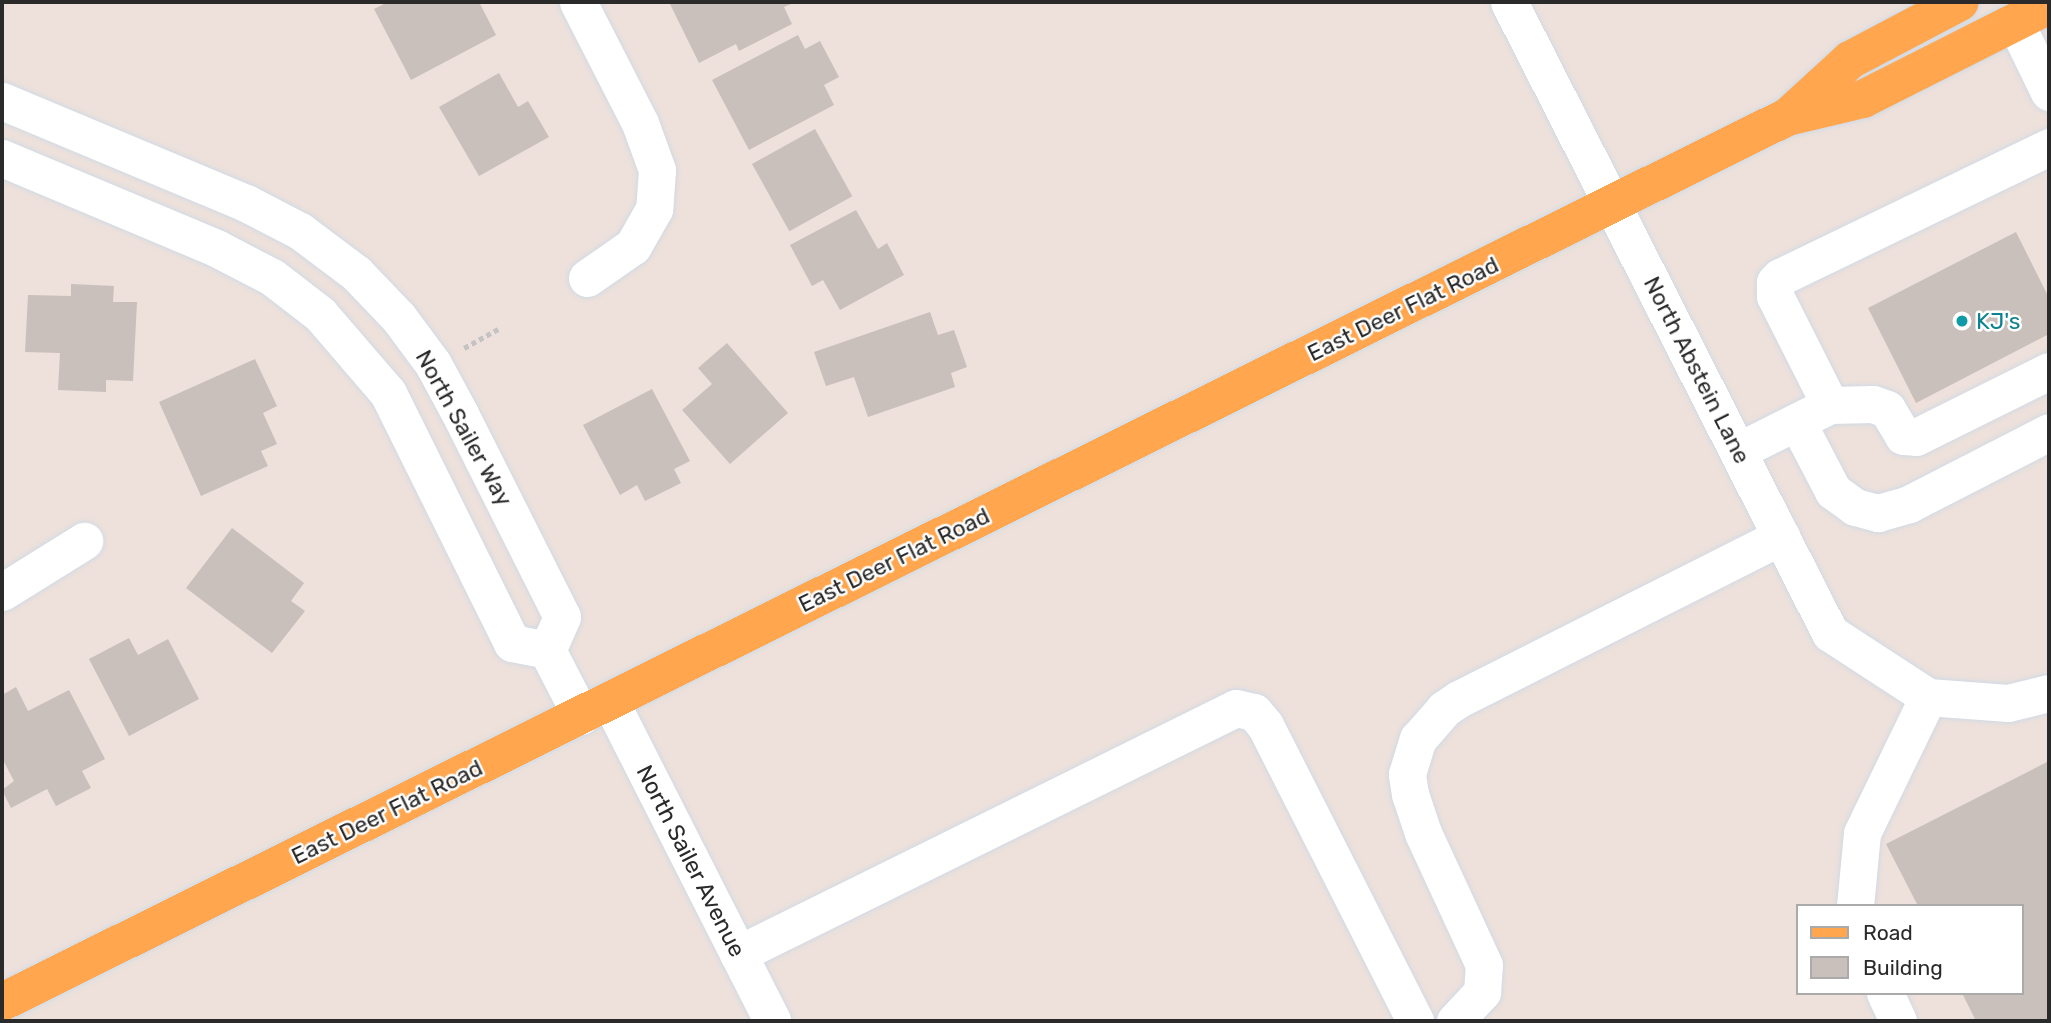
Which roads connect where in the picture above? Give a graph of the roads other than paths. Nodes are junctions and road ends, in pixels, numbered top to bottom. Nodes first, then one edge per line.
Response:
1 (578, 2) edge
2 (1509, 2) edge
3 (1960, 2) edge
4 (2049, 5) edge
5 (2015, 22) junction
6 (2049, 92) edge
7 (2, 101) edge
8 (1787, 117) junction
9 (2049, 147) edge
10 (2, 158) edge
11 (1615, 204) junction
12 (587, 278) dead end
13 (2049, 371) edge
14 (1830, 405) junction
15 (1797, 422) junction
16 (2049, 432) edge
17 (1738, 451) junction
18 (1781, 536) junction
19 (84, 541) dead end
20 (2, 592) edge
21 (547, 650) junction
22 (2049, 693) edge
23 (1928, 697) junction
24 (596, 708) junction
25 (1855, 904) edge
26 (738, 954) junction
27 (1886, 995) edge
28 (2, 1002) edge
29 (772, 1021) edge
30 (1415, 1021) edge
31 (1455, 1021) edge
32 (1898, 1021) edge

1 - 12 street
2 - 11 street, North Abstein Lane
3 - 8 main road, East Deer Flat Road
4 - 5 main road, East Deer Flat Road
5 - 6 street
5 - 8 main road, East Deer Flat Road
7 - 21 street, North Sailer Way
8 - 11 main road, East Deer Flat Road
9 - 14 street
10 - 21 street
11 - 17 street, North Abstein Lane
11 - 24 main road, East Deer Flat Road
13 - 14 street
14 - 15 street
15 - 16 street
15 - 17 street
17 - 18 street, North Abstein Lane
18 - 23 street, North Abstein Lane
18 - 31 street
19 - 20 street
21 - 24 street
22 - 23 street
23 - 25 street
24 - 26 street, North Sailer Avenue
24 - 28 main road, East Deer Flat Road
26 - 29 street, North Sailer Avenue
26 - 30 street
27 - 32 street

